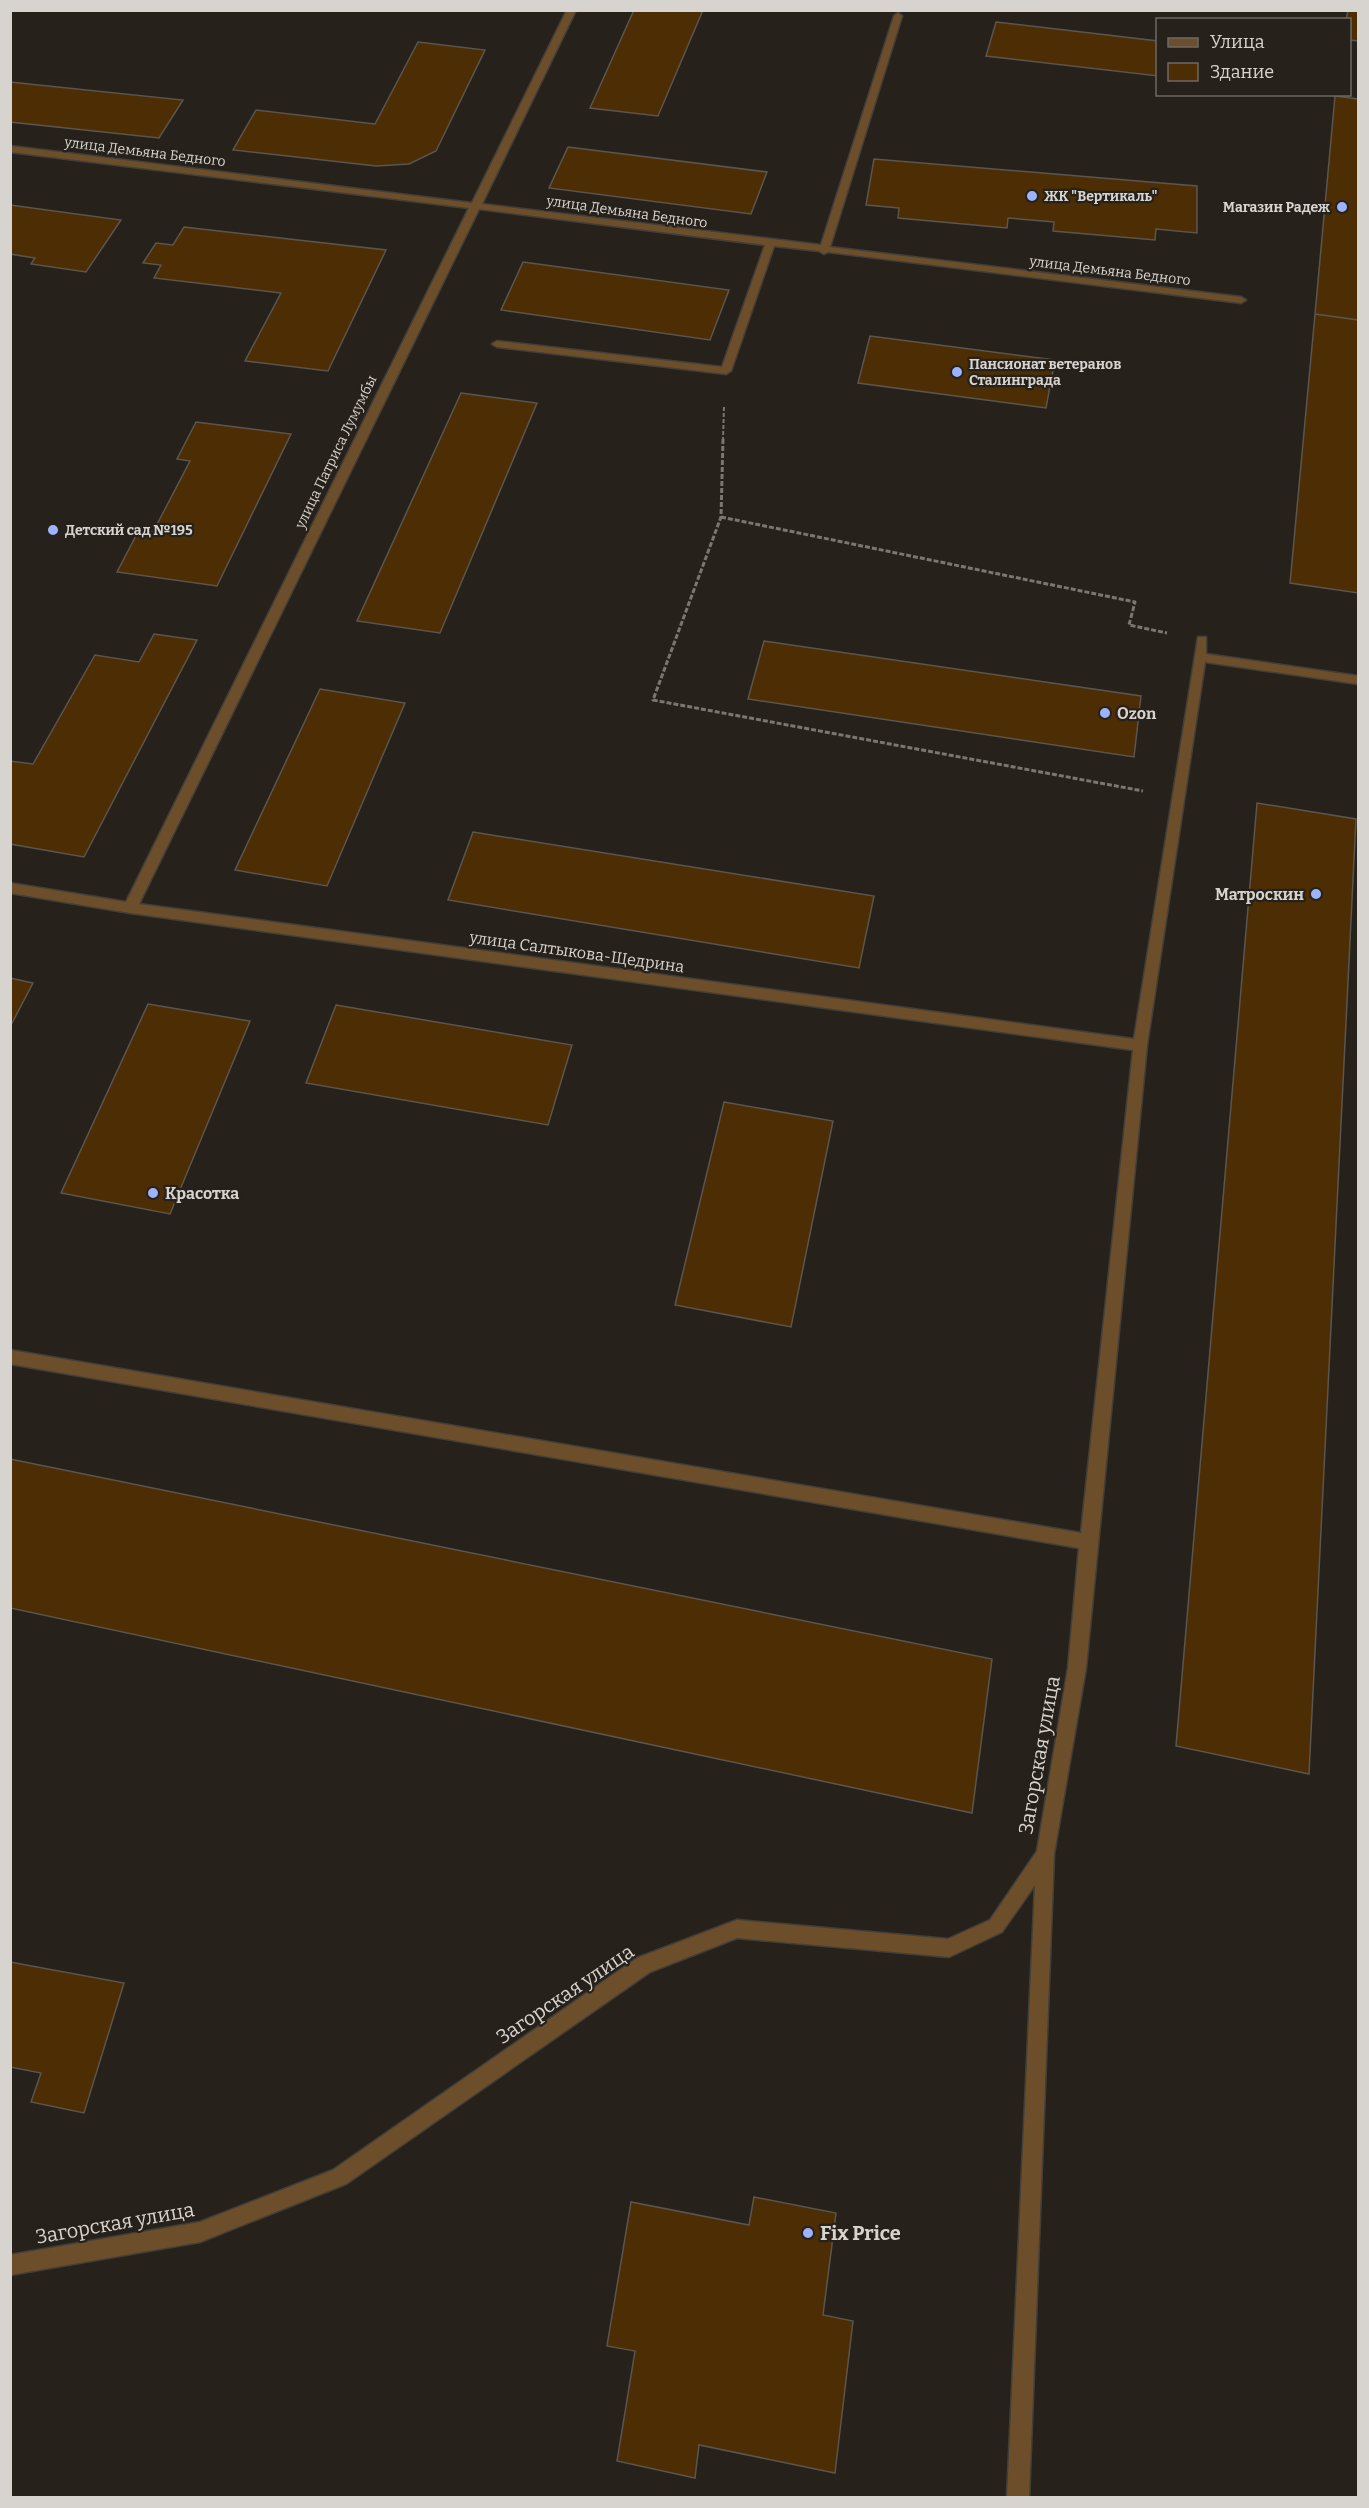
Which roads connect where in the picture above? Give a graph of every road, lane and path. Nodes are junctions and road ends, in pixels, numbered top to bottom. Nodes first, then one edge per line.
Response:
1 (572, 10) edge
2 (898, 16) dead end
3 (10, 149) edge
4 (474, 205) junction
5 (770, 244) junction
6 (824, 250) junction
7 (1241, 300) dead end
8 (497, 344) dead end
9 (726, 371) junction
10 (721, 517) junction
11 (1202, 640) joint
12 (1200, 657) junction
13 (1359, 680) edge
14 (1178, 798) junction
15 (10, 888) edge
16 (130, 908) junction
17 (1140, 1045) junction
18 (10, 1358) edge
19 (1088, 1542) junction
20 (1045, 1854) junction
21 (10, 2265) edge
22 (1018, 2498) edge

1 - 4 street, улица Патриса Лумумбы
2 - 6 street
3 - 4 street, улица Демьяна Бедного
4 - 5 street, улица Демьяна Бедного
4 - 16 street, улица Патриса Лумумбы
5 - 6 street, улица Демьяна Бедного
5 - 9 street
6 - 7 street, улица Демьяна Бедного
8 - 9 street
9 - 10 path
10 - 11 path
10 - 14 path
11 - 12 street, Загорская улица
12 - 13 street
12 - 14 street, Загорская улица
14 - 17 street, Загорская улица
15 - 16 street, улица Салтыкова-Щедрина
16 - 17 street, улица Салтыкова-Щедрина
17 - 19 street, Загорская улица
18 - 19 street
19 - 20 street, Загорская улица
20 - 21 street, Загорская улица
20 - 22 street

